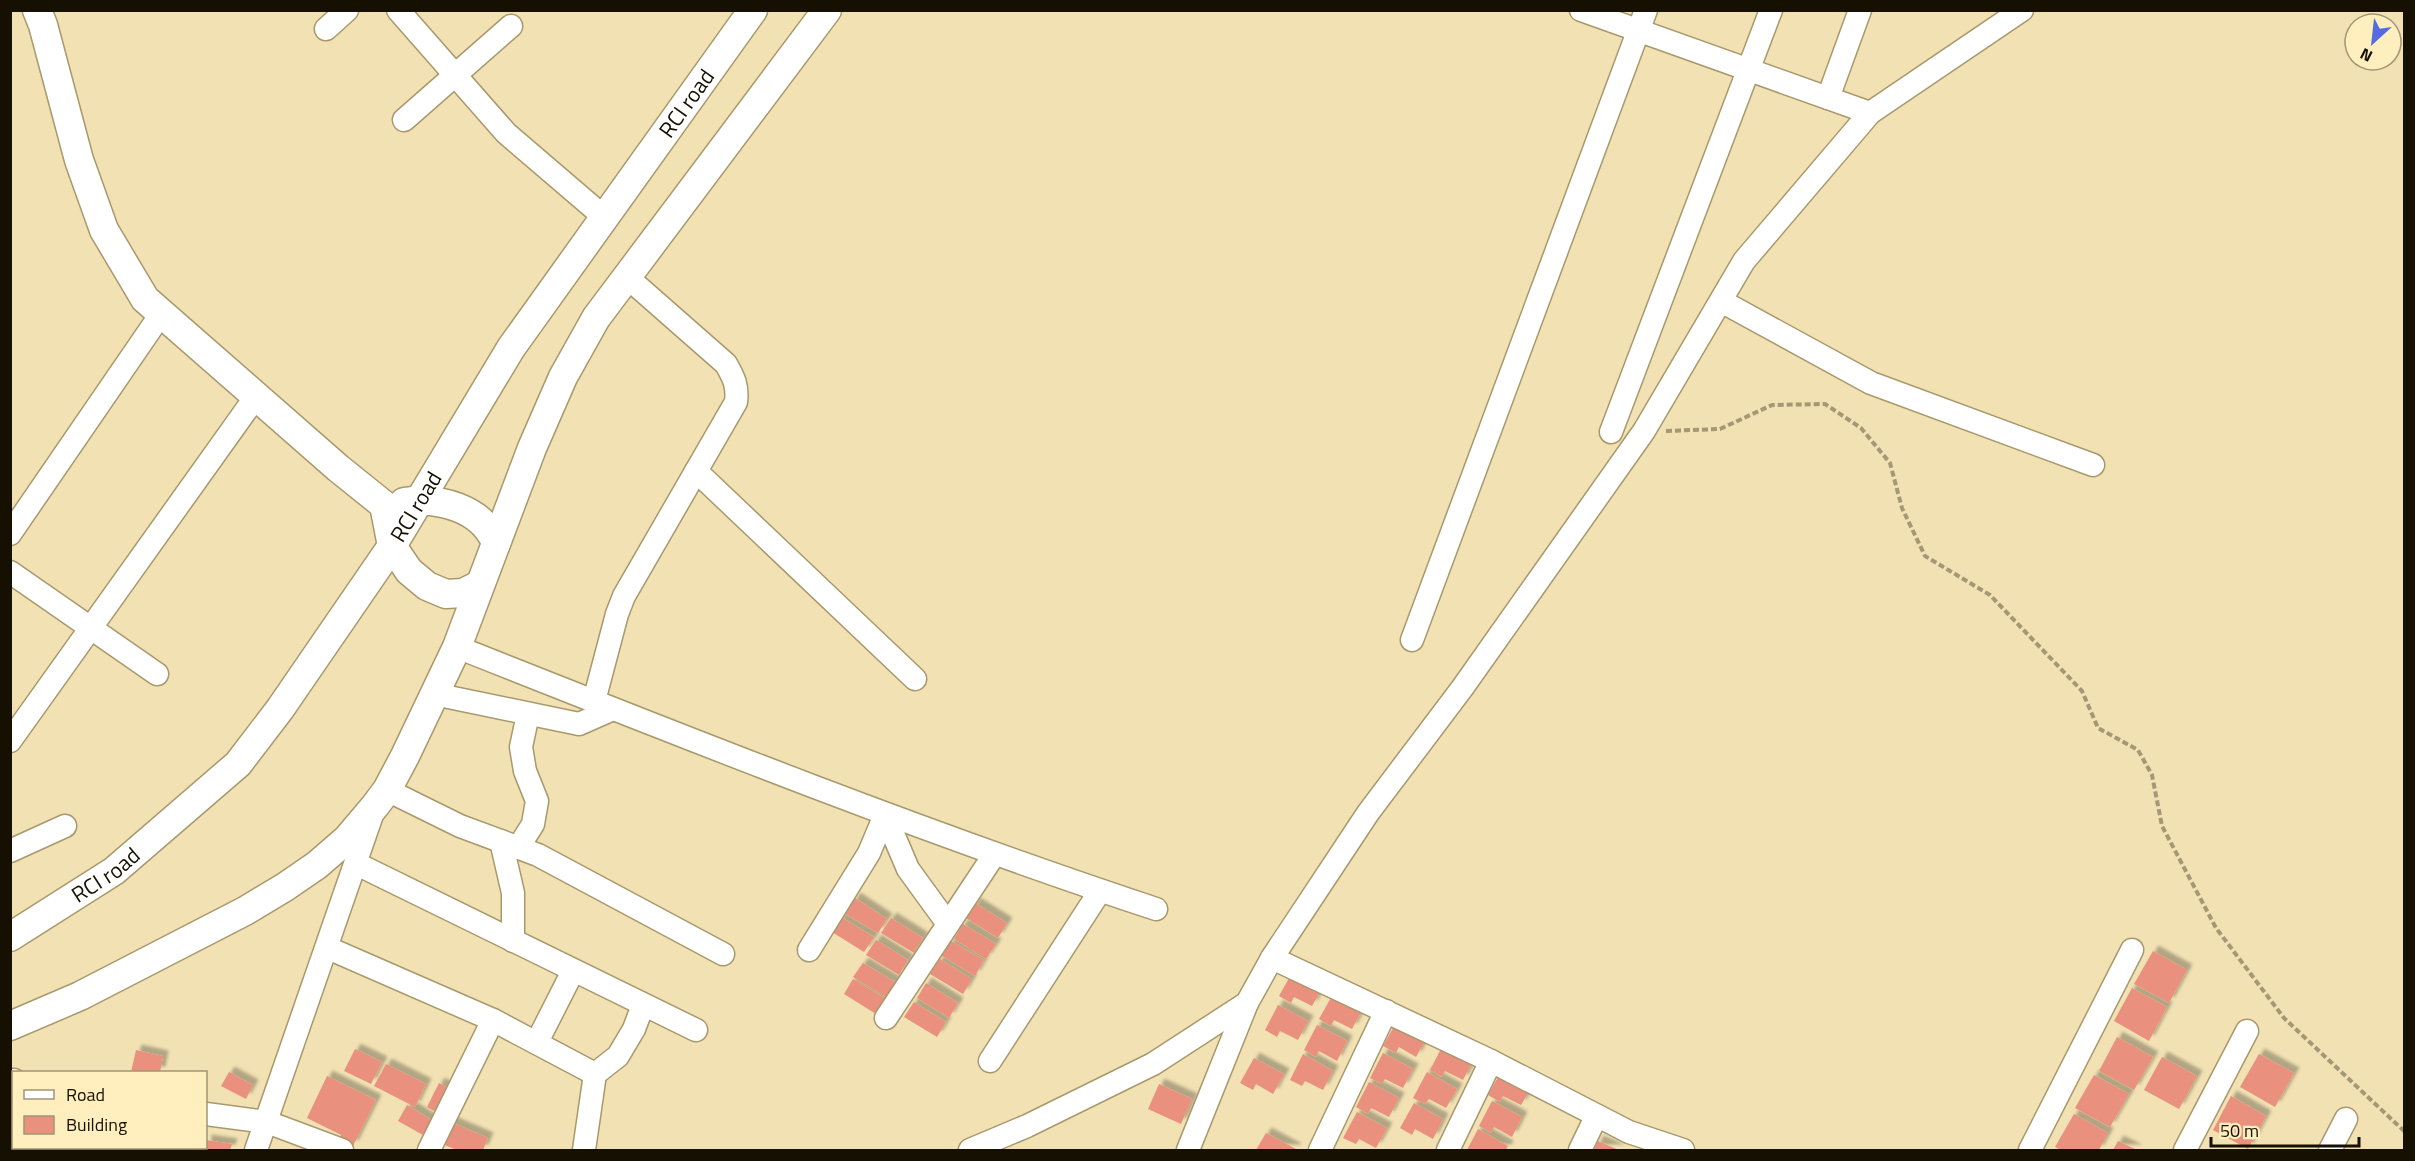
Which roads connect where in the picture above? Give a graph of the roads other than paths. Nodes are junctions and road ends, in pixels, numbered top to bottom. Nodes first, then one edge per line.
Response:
1 (37, 10) edge
2 (347, 10) edge
3 (398, 10) edge
4 (753, 10) edge
5 (826, 10) edge
6 (1581, 10) edge
7 (1771, 10) edge
8 (1860, 10) edge
9 (2022, 10) edge
10 (1642, 21) edge
11 (511, 26) dead end
12 (326, 29) dead end
13 (1748, 70) junction
14 (455, 75) junction
15 (1828, 98) junction
16 (1870, 113) junction
17 (404, 120) dead end
18 (604, 217) junction
19 (627, 277) junction
20 (1721, 301) junction
21 (161, 314) junction
22 (257, 395) junction
23 (1611, 432) dead end
24 (2093, 465) dead end
25 (696, 471) junction
26 (421, 500) junction
27 (384, 505) junction
28 (10, 534) edge
29 (496, 543) junction
30 (392, 546) junction
31 (10, 572) edge
32 (479, 585) junction
33 (91, 628) junction
34 (1412, 640) dead end
35 (457, 646) junction
36 (157, 674) dead end
37 (915, 679) dead end
38 (434, 694) junction
39 (604, 705) junction
40 (528, 714) junction
41 (10, 741) edge
42 (381, 798) junction
43 (885, 815) junction
44 (65, 826) dead end
45 (509, 844) junction
46 (10, 851) edge
47 (994, 855) junction
48 (357, 864) junction
49 (1100, 891) junction
50 (1156, 909) dead end
51 (948, 924) junction
52 (10, 937) edge
53 (513, 941) junction
54 (328, 948) junction
55 (809, 950) dead end
56 (2132, 950) dead end
57 (723, 954) dead end
58 (1272, 958) junction
59 (573, 970) junction
60 (1247, 1003) junction
61 (643, 1005) junction
62 (1386, 1011) junction
63 (886, 1018) dead end
64 (493, 1020) junction
65 (10, 1026) edge
66 (696, 1030) dead end
67 (2247, 1031) dead end
68 (537, 1042) junction
69 (990, 1061) dead end
70 (1491, 1061) junction
71 (595, 1074) junction
72 (207, 1114) edge
73 (1596, 1117) junction
74 (2346, 1119) dead end
75 (267, 1122) junction
76 (256, 1150) edge
77 (342, 1150) edge
78 (429, 1150) edge
79 (584, 1150) edge
80 (970, 1150) edge
81 (1188, 1150) edge
82 (1320, 1150) edge
83 (1448, 1150) edge
84 (1580, 1150) edge
85 (1683, 1150) edge
86 (2030, 1150) edge
87 (2185, 1150) edge
88 (2330, 1150) edge

1 - 21 main road
2 - 12 street
3 - 14 street
4 - 18 main road, RCI road
5 - 19 main road
6 - 10 street
7 - 13 street
8 - 15 street
9 - 16 street
10 - 13 street
10 - 34 street
11 - 14 street
13 - 15 street
13 - 23 street
14 - 17 street
14 - 18 street
15 - 16 street
16 - 20 street
18 - 26 main road, RCI road
19 - 25 street
19 - 29 main road
20 - 24 street
20 - 58 street
21 - 22 main road
21 - 28 street
22 - 27 main road
22 - 33 street
25 - 37 street
25 - 39 street
26 - 27 main road
26 - 29 main road
26 - 30 main road, RCI road
27 - 30 main road
29 - 32 main road
30 - 32 main road
30 - 52 main road, RCI road
31 - 33 street
32 - 35 main road
33 - 36 street
33 - 41 street
35 - 38 main road
35 - 39 street
38 - 40 street
38 - 42 main road
39 - 40 street
39 - 43 street
40 - 45 street
42 - 45 street
42 - 48 street
42 - 65 main road
43 - 47 street
43 - 51 street
43 - 55 street
44 - 46 street
45 - 53 street
45 - 57 street
47 - 49 street
47 - 51 street
48 - 53 street
48 - 54 street
49 - 50 street
49 - 69 street
51 - 63 street
53 - 59 street
54 - 64 street
54 - 75 street
56 - 86 street
58 - 60 street
58 - 62 street
59 - 61 street
59 - 68 street
60 - 80 street
60 - 81 street
61 - 66 street
61 - 71 street
62 - 70 street
62 - 82 street
64 - 68 street
64 - 78 street
67 - 87 street
68 - 71 street
70 - 73 street
70 - 83 street
71 - 79 street
72 - 75 street
73 - 84 street
73 - 85 street
74 - 88 street
75 - 76 street
75 - 77 street

